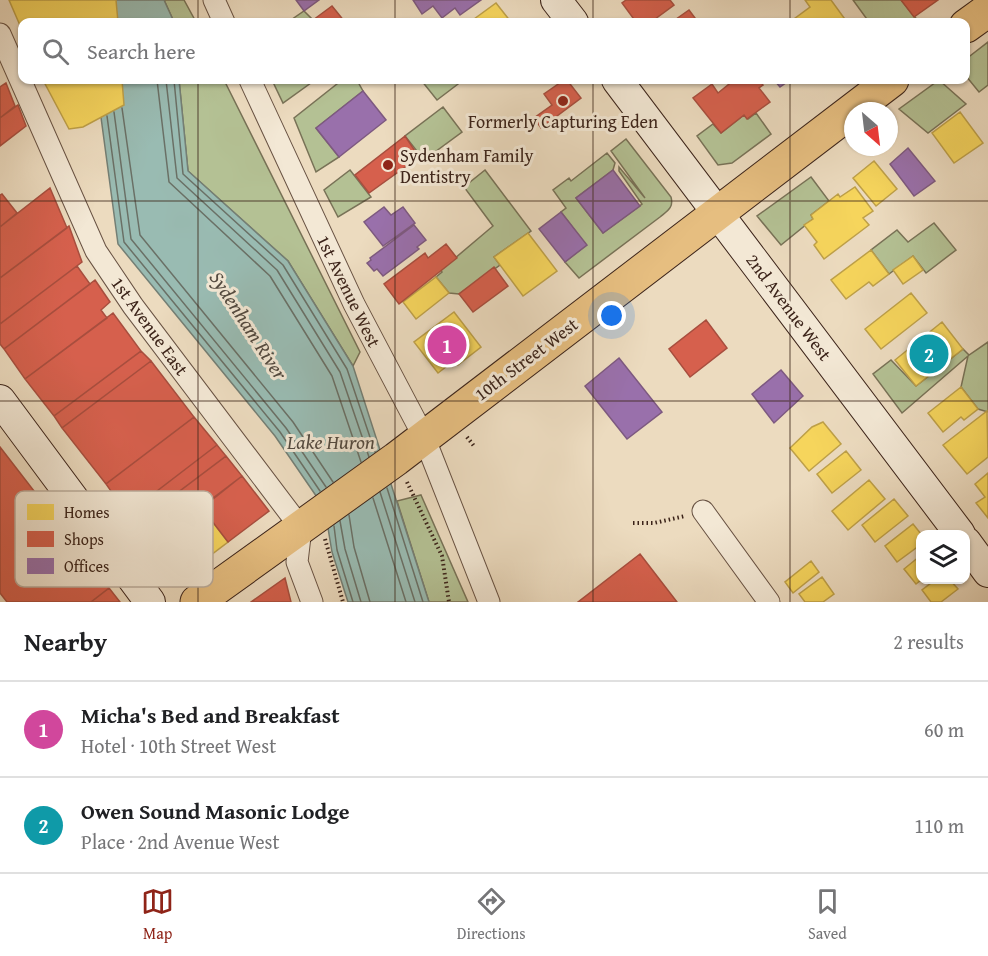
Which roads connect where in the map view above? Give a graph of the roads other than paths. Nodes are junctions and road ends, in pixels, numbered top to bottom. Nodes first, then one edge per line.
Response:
1 (214, 0) edge
2 (556, 0) edge
3 (988, 10) edge
4 (222, 18) edge
5 (570, 18) edge
6 (970, 23) edge
7 (0, 34) edge
8 (18, 75) edge
9 (22, 84) edge
10 (252, 84) edge
11 (620, 84) edge
12 (887, 84) edge
13 (717, 213) junction
14 (0, 400) edge
15 (424, 437) junction
16 (68, 491) edge
17 (703, 511) road end
18 (315, 518) junction
19 (957, 530) edge
20 (970, 547) edge
21 (988, 572) edge
22 (139, 587) edge
23 (150, 602) edge
24 (198, 602) edge
25 (312, 602) edge
26 (489, 602) edge
27 (769, 602) edge

1 - 4 street
2 - 5 street
3 - 6 main road
7 - 8 street, 1st Avenue East
9 - 18 street, 1st Avenue East
10 - 15 street, 1st Avenue West
11 - 13 street, 2nd Avenue West
12 - 13 main road, 10th Street West
13 - 15 main road, 10th Street West
13 - 19 street, 2nd Avenue West
14 - 16 street
15 - 18 main road, 10th Street West
15 - 26 street, 1st Avenue West
17 - 27 street
18 - 24 main road, 10th Street West
18 - 25 street
20 - 21 street
22 - 23 street

